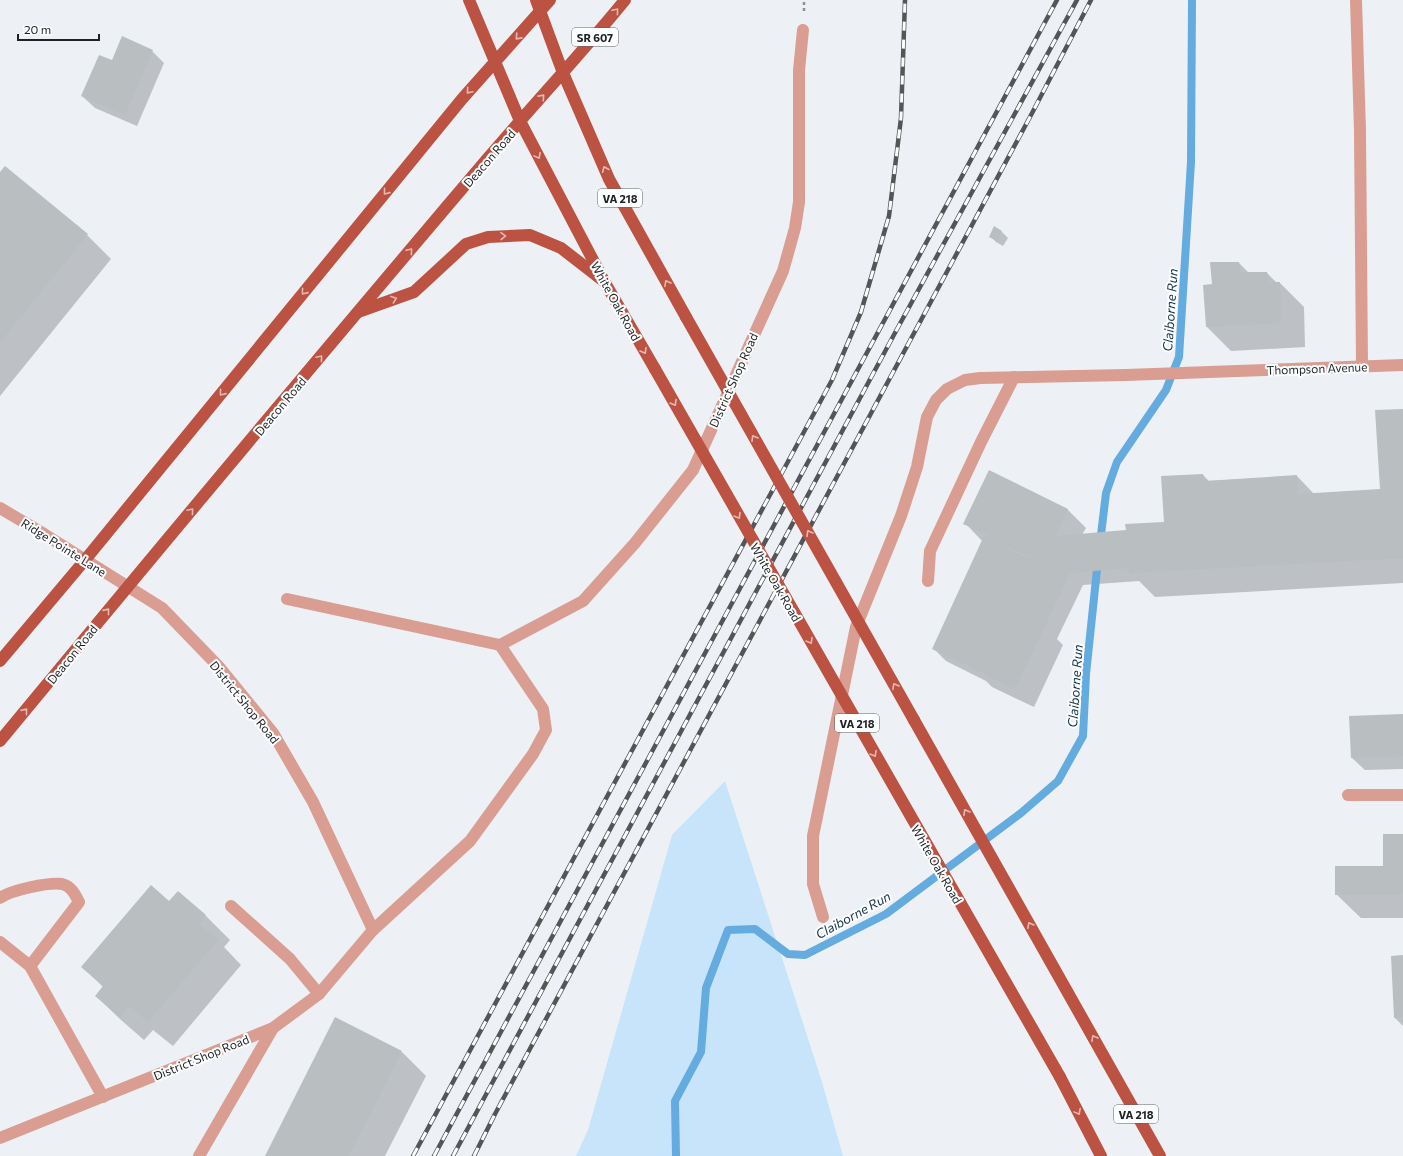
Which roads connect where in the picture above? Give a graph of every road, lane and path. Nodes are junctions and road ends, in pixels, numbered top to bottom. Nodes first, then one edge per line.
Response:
1 (469, 0) edge
2 (536, 0) edge
3 (550, 0) edge
4 (625, 0) edge
5 (1356, 0) edge
6 (541, 12) junction
7 (803, 30) dead end
8 (495, 62) junction
9 (564, 73) junction
10 (520, 121) junction
11 (604, 281) junction
12 (357, 313) junction
13 (1403, 365) edge
14 (1362, 366) junction
15 (1014, 377) junction
16 (0, 508) edge
17 (85, 560) junction
18 (928, 581) dead end
19 (128, 586) junction
20 (287, 599) dead end
21 (500, 645) junction
22 (0, 661) edge
23 (0, 741) edge
24 (1403, 794) edge
25 (1348, 795) dead end
26 (0, 898) edge
27 (231, 906) dead end
28 (823, 917) dead end
29 (373, 930) junction
30 (0, 942) edge
31 (30, 966) junction
32 (319, 994) junction
33 (273, 1028) junction
34 (103, 1097) junction
35 (0, 1138) edge
36 (199, 1156) edge
37 (1101, 1156) edge
38 (1160, 1156) edge

1 - 8 main road, White Oak Road / VA 218
2 - 6 main road, VA 218
3 - 6 main road
9 -> 4 main road, SR 607
5 - 14 street
6 -> 8 main road
6 - 9 main road, VA 218
7 - 21 street, District Shop Road
8 - 10 main road, White Oak Road / VA 218
8 -> 17 main road
10 -> 9 main road, Deacon Road / SR 607
38 -> 9 main road, VA 218, bridge
10 -> 11 main road, White Oak Road / VA 218
12 -> 10 main road, Deacon Road / SR 607
12 -> 11 main road
11 -> 37 main road, White Oak Road / VA 218, bridge
19 -> 12 main road, Deacon Road / SR 607
13 - 14 street, Thompson Avenue
14 - 15 street, Thompson Avenue
15 - 18 street
15 - 28 street, Thompson Avenue
16 - 17 street, Ridge Pointe Lane
17 - 19 street, Ridge Pointe Lane
17 - 22 main road
23 -> 19 main road, Deacon Road / SR 607
19 - 29 street, District Shop Road
20 - 21 street
21 - 29 street, District Shop Road
24 - 25 street
26 - 31 street
27 - 32 street
29 - 32 street, District Shop Road
30 - 31 street
31 - 34 street
32 - 33 street, District Shop Road
33 - 34 street, District Shop Road
33 - 36 street
34 - 35 street, District Shop Road

